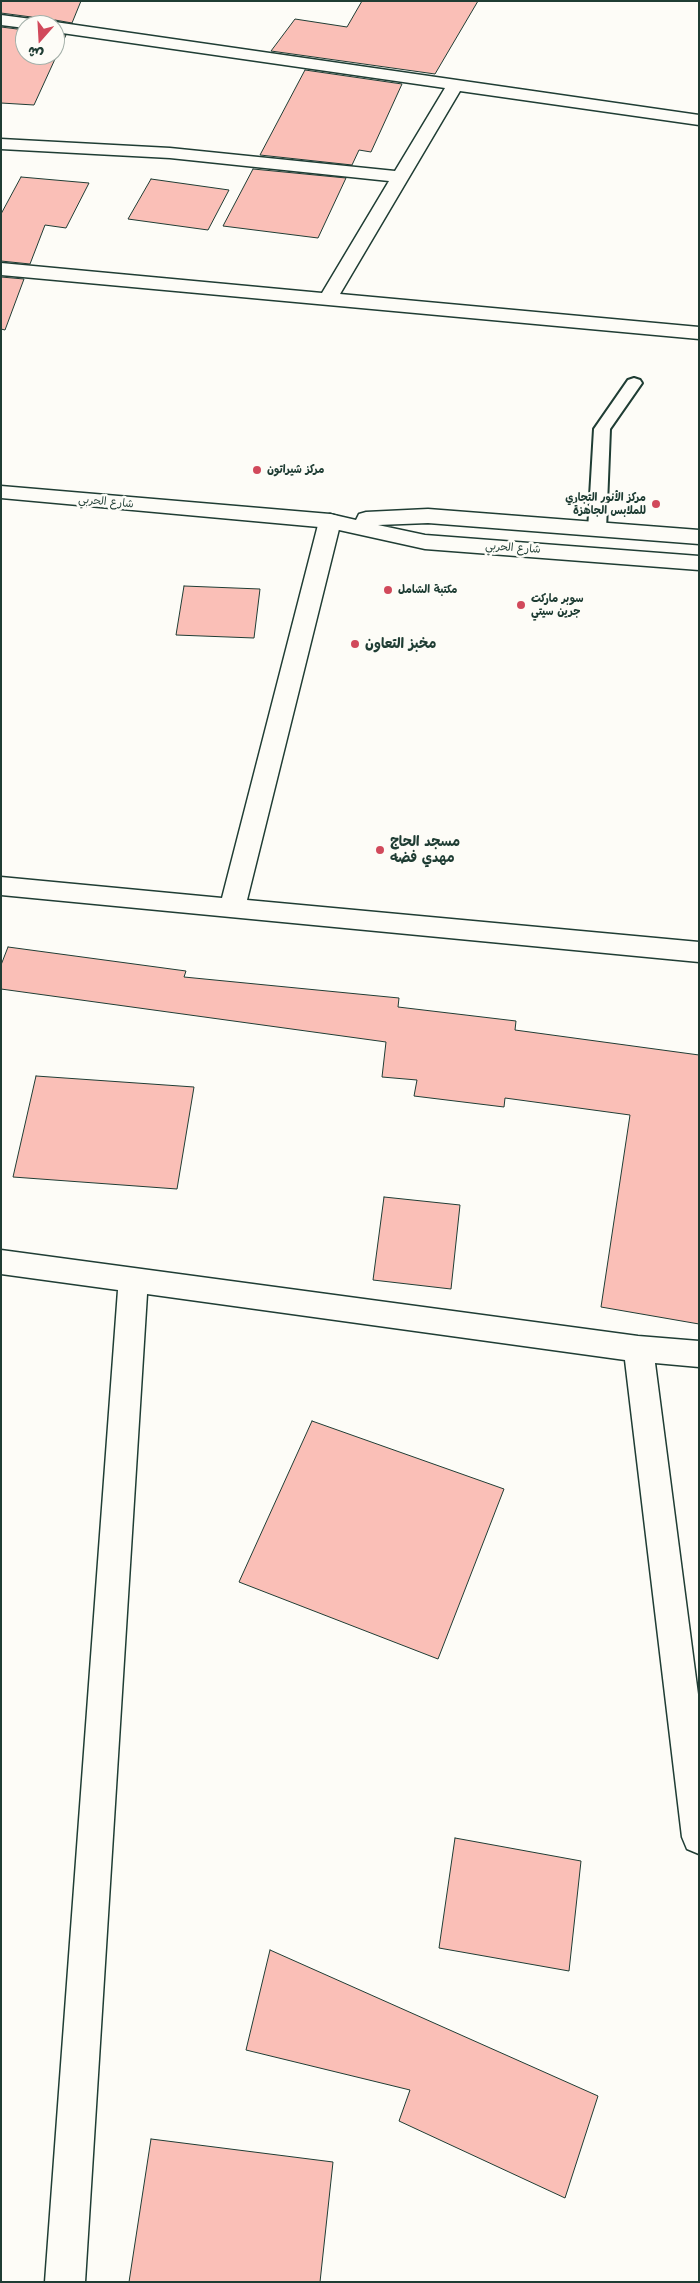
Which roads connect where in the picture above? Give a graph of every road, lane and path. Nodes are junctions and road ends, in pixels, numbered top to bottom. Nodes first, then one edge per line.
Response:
1 (1, 20) edge
2 (15, 22) edge
3 (65, 28) edge
4 (456, 84) junction
5 (699, 120) edge
6 (1, 144) edge
7 (400, 178) junction
8 (1, 270) edge
9 (328, 299) junction
10 (699, 333) edge
11 (634, 383) dead end
12 (1, 492) edge
13 (330, 521) junction
14 (597, 530) junction
15 (699, 537) edge
16 (699, 562) edge
17 (1, 886) edge
18 (232, 909) junction
19 (699, 952) edge
20 (1, 1262) edge
21 (133, 1281) junction
22 (638, 1349) junction
23 (699, 1354) edge
24 (699, 1837) edge
25 (65, 2282) edge

1 - 2 street
3 - 4 street
4 - 5 street
4 - 7 street
6 - 7 street
7 - 9 street
8 - 9 street
9 - 10 street
11 - 14 lane
12 - 13 street, شارع الحربي
13 - 14 street, شارع الحربي
13 - 16 street, شارع الحربي
13 - 18 street
14 - 15 street, شارع الحربي
17 - 18 street
18 - 19 street
20 - 21 street
21 - 22 street
21 - 25 street
22 - 23 street
22 - 24 street

